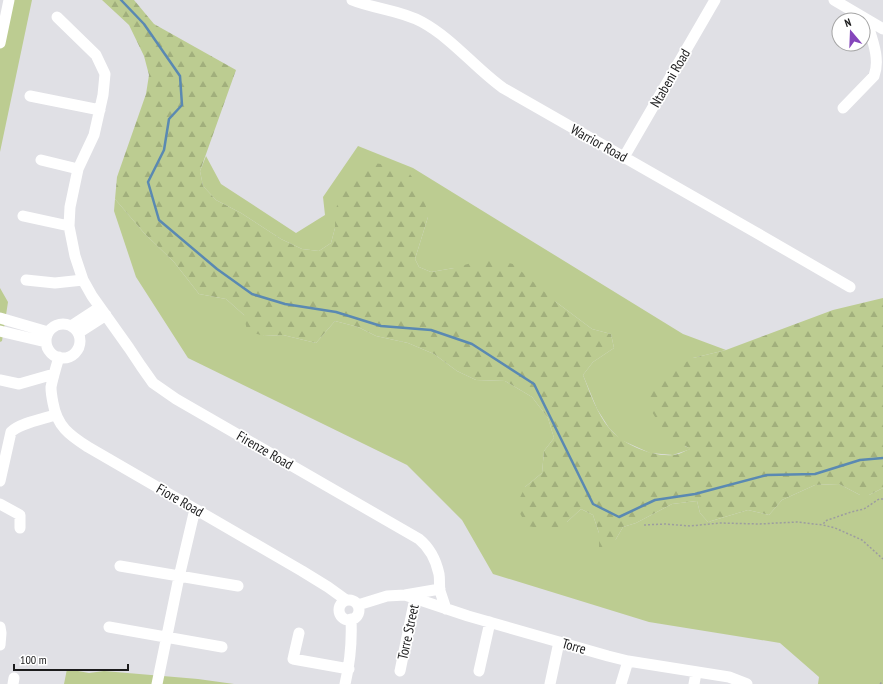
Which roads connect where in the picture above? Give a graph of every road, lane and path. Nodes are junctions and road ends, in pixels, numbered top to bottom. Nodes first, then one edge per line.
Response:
1 (9, 0) edge
2 (352, 0) edge
3 (715, 0) edge
4 (834, 0) edge
5 (854, 12) edge
6 (58, 17) dead end
7 (871, 22) edge
8 (883, 29) edge
9 (871, 39) edge
10 (0, 43) edge
11 (30, 96) dead end
12 (843, 108) dead end
13 (100, 110) junction
14 (624, 157) junction
15 (41, 160) dead end
16 (78, 169) junction
17 (23, 216) dead end
18 (69, 226) junction
19 (26, 280) dead end
20 (83, 280) junction
21 (850, 287) dead end
22 (103, 311) junction
23 (0, 318) edge
24 (74, 329) junction
25 (0, 331) edge
26 (47, 337) junction
27 (59, 357) junction
28 (54, 374) junction
29 (0, 380) edge
30 (55, 415) junction
31 (0, 481) edge
32 (883, 499) edge
33 (0, 504) edge
34 (195, 509) junction
35 (644, 525) dead end
36 (823, 525) junction
37 (20, 528) dead end
38 (883, 559) edge
39 (120, 566) dead end
40 (179, 577) junction
41 (238, 586) dead end
42 (440, 589) junction
43 (412, 596) junction
44 (346, 600) junction
45 (358, 605) junction
46 (446, 609) junction
47 (351, 619) junction
48 (490, 622) junction
49 (0, 627) edge
50 (109, 627) dead end
51 (299, 633) dead end
52 (167, 637) junction
53 (559, 642) junction
54 (0, 645) edge
55 (222, 647) dead end
56 (628, 661) junction
57 (349, 669) junction
58 (400, 671) dead end
59 (479, 671) dead end
60 (696, 672) junction
61 (883, 680) edge
62 (157, 684) edge
63 (346, 684) edge
64 (550, 684) edge
65 (621, 684) edge
66 (694, 684) edge
67 (747, 684) edge
68 (880, 684) edge

1 - 10 street
2 - 14 street, Warrior Road
3 - 14 street, Ntabeni Road
4 - 5 street
6 - 13 street, Firenze Road
7 - 8 street
9 - 12 street
11 - 13 street
13 - 16 street, Firenze Road
14 - 21 street, Warrior Road
15 - 16 street
16 - 18 street, Firenze Road
17 - 18 street
18 - 20 street, Firenze Road
19 - 20 street
20 - 22 street, Firenze Road
22 - 24 street
22 - 42 street, Firenze Road
23 - 26 street
24 - 26 street
24 - 27 street
25 - 26 street
26 - 27 street
27 - 28 street, Fiore Road
28 - 29 street
28 - 30 street, Fiore Road
30 - 31 street
30 - 34 street, Fiore Road
32 - 36 path
33 - 37 street
34 - 40 street
34 - 44 street, Fiore Road
35 - 36 path
36 - 38 path
39 - 40 street
40 - 41 street
40 - 52 street
42 - 43 street, Torre
42 - 46 street, Firenze Road
43 - 45 street, Torre
43 - 46 street, Torre
43 - 58 street, Torre Street
44 - 45 street, Fiore Road
44 - 47 street
45 - 47 street
46 - 48 street, Torre
47 - 57 street
48 - 53 street, Torre
48 - 59 street
49 - 54 street
50 - 52 street
51 - 57 street
52 - 55 street
52 - 62 street
53 - 56 street, Torre
53 - 64 street
56 - 60 street, Torre
56 - 65 street
57 - 63 street
60 - 66 street
60 - 67 street, Torre
61 - 68 path

